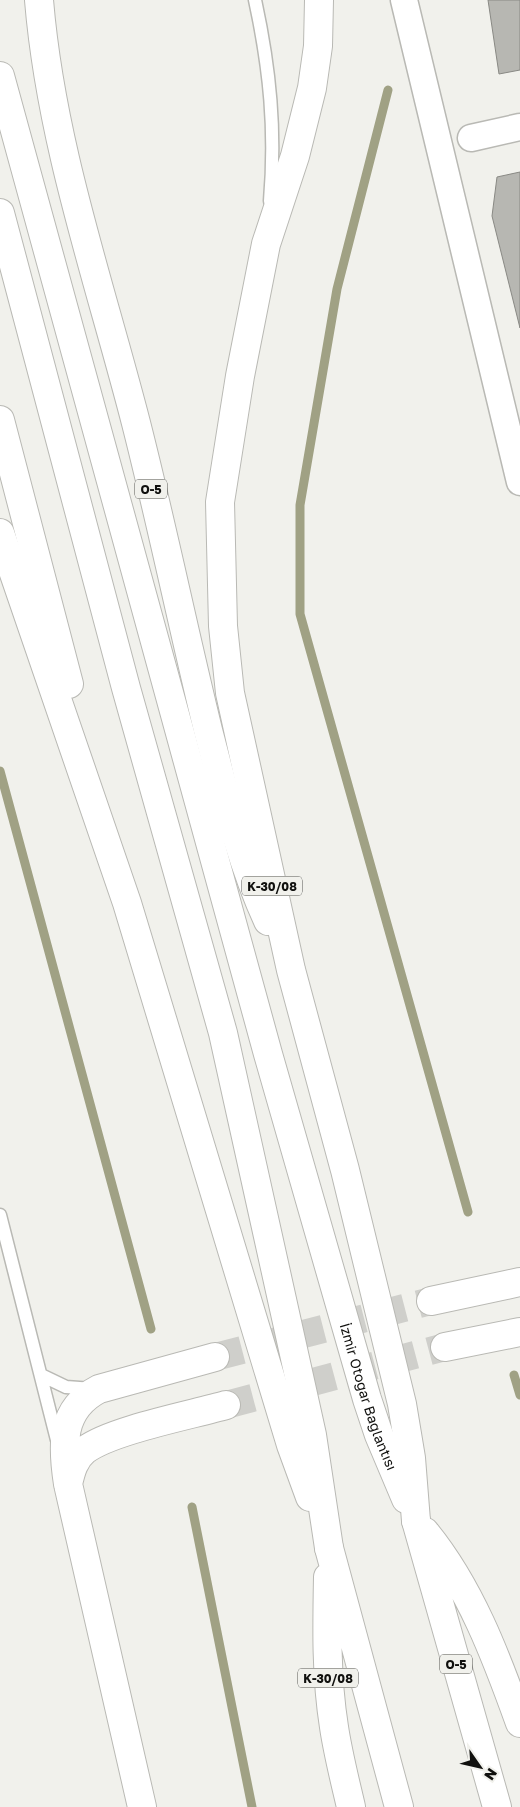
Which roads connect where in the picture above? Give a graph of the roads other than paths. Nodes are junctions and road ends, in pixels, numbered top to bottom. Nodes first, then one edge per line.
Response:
1 (39, 0) edge
2 (255, 0) edge
3 (319, 0) edge
4 (404, 0) edge
5 (0, 76) edge
6 (520, 127) edge
7 (471, 138) dead end
8 (0, 213) edge
9 (266, 244) junction
10 (0, 420) edge
11 (520, 482) edge
12 (0, 532) edge
13 (126, 903) junction
14 (291, 970) junction
15 (0, 1215) edge
16 (520, 1282) edge
17 (431, 1301) tunnel mouth
18 (520, 1332) edge
19 (445, 1347) tunnel mouth
20 (215, 1356) tunnel mouth
21 (41, 1374) junction
22 (100, 1389) junction
23 (226, 1405) tunnel mouth
24 (68, 1424) junction
25 (112, 1437) junction
26 (68, 1484) junction
27 (416, 1521) junction
28 (329, 1548) junction
29 (520, 1723) edge
30 (142, 1807) edge
31 (351, 1807) edge
32 (399, 1807) edge
33 (497, 1807) edge

1 - 14 main road, O-5
2 - 9 lane, K-30/08
3 - 9 main road
4 - 11 street
5 - 27 main road, İzmir Otogar Bağlantısı
6 - 7 street
8 - 28 main road
9 - 14 main road, K-30/08
10 - 13 main road
12 - 13 main road, K-30/08
13 - 28 main road, K-30/08
14 - 27 main road, K-30/08
15 - 21 lane
16 - 17 main road
18 - 19 main road
20 - 22 main road
21 - 22 lane
21 - 24 lane
21 - 26 lane
22 - 24 main road
23 - 25 main road
24 - 25 lane
24 - 26 main road
25 - 26 main road
26 - 30 main road
27 - 29 main road
27 - 33 main road, İzmir Otogar Bağlantısı / O-5
28 - 31 main road, K-30/08
28 - 32 main road

